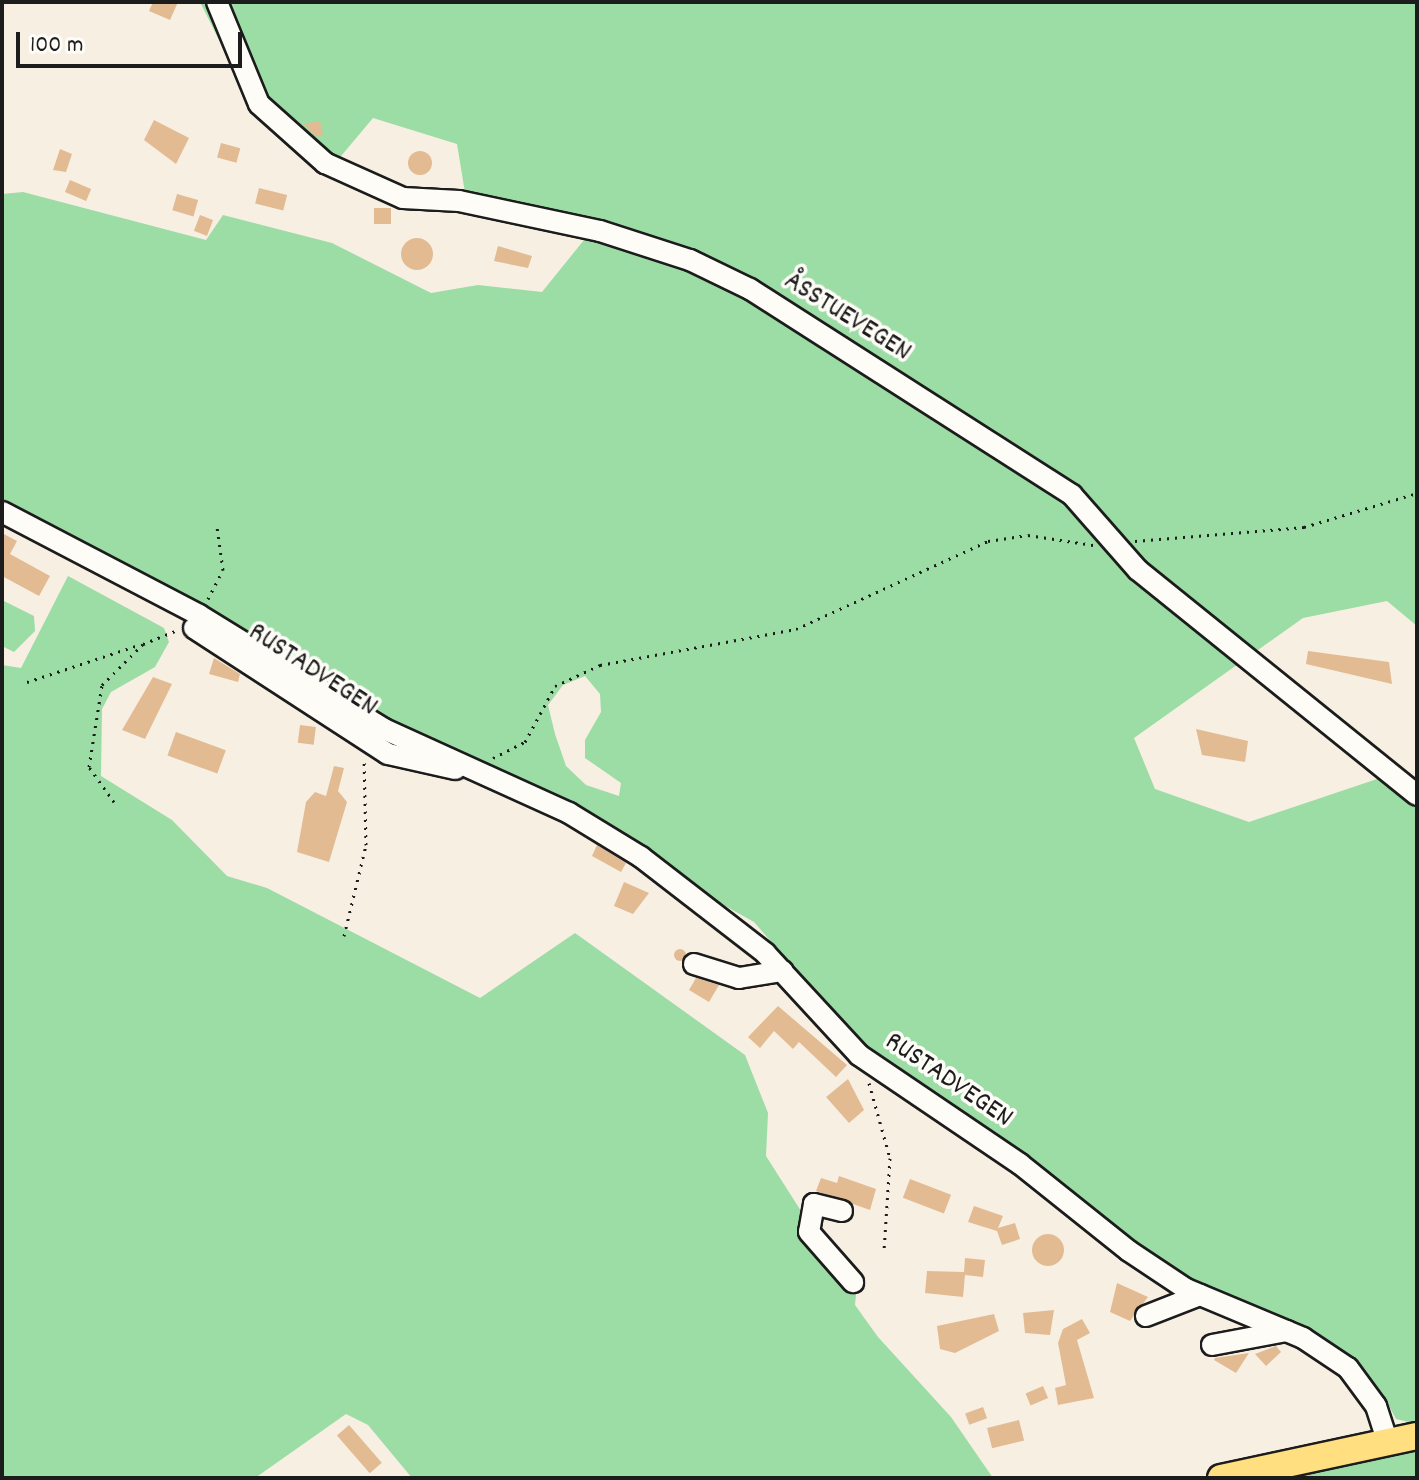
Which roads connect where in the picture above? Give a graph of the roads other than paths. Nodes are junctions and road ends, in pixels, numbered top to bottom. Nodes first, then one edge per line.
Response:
1 (217, 2) edge
2 (2, 512) edge
3 (1417, 795) edge
4 (694, 964) dead end
5 (782, 971) junction
6 (842, 1211) dead end
7 (853, 1282) dead end
8 (1200, 1295) junction
9 (1146, 1316) dead end
10 (1287, 1331) junction
11 (1212, 1345) dead end
12 (1417, 1436) edge
13 (1387, 1439) junction
14 (1221, 1478) edge

1 - 3 street, ÅSSTUEVEGEN
2 - 5 street, RUSTADVEGEN
4 - 5 street
5 - 8 street, RUSTADVEGEN
6 - 7 street
8 - 9 street
8 - 10 street, RUSTADVEGEN
10 - 11 street
10 - 13 street, RUSTADVEGEN
12 - 13 main road
13 - 14 main road

